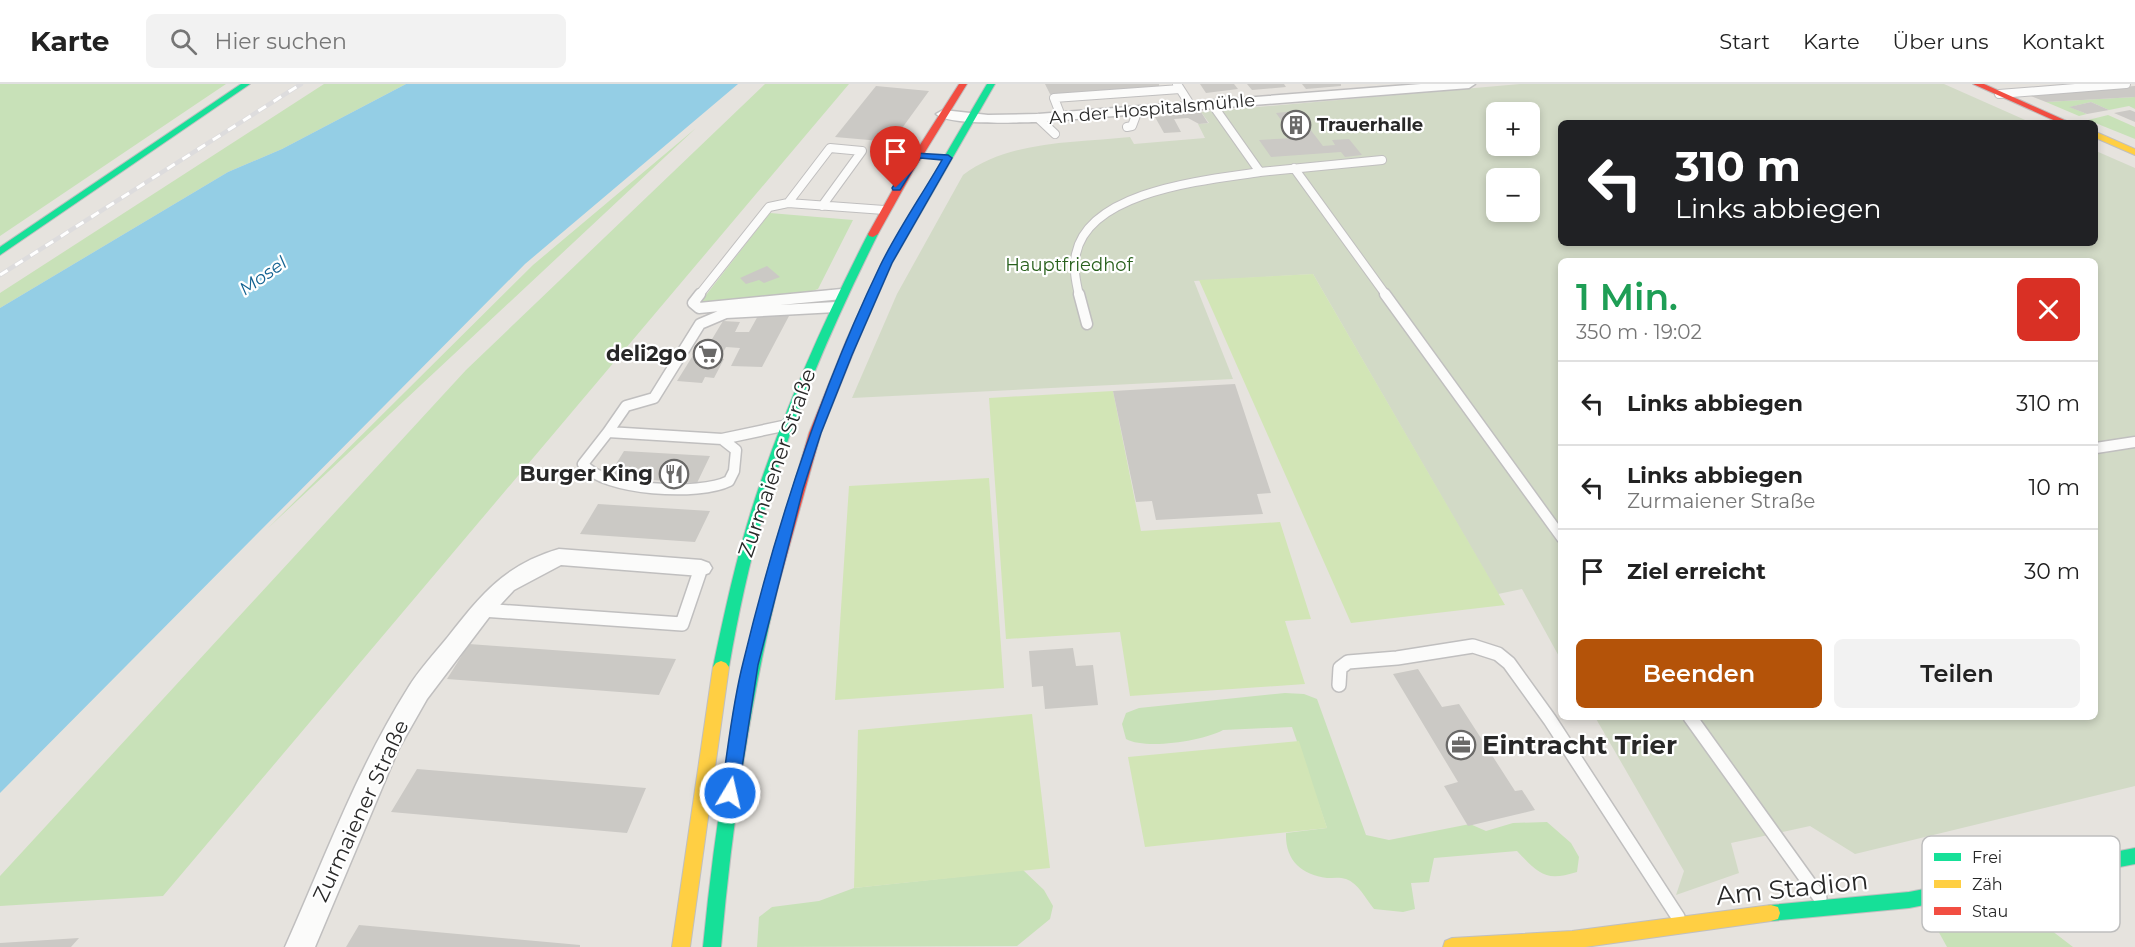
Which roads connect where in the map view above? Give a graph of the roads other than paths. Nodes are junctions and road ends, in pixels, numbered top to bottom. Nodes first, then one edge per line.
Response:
1 (246, 84) edge
2 (963, 84) edge
3 (991, 84) edge
4 (1469, 84) edge
5 (1977, 84) edge
6 (2126, 84) edge
7 (1178, 86) edge
8 (1999, 94) junction
9 (1212, 104) junction
10 (1191, 106) junction
11 (1138, 110) junction
12 (943, 114) junction
13 (1061, 116) junction
14 (972, 117) junction
15 (1038, 118) junction
16 (2060, 120) edge
17 (1127, 128) dead end
18 (1055, 134) dead end
19 (2098, 136) edge
20 (2135, 152) edge
21 (917, 155) junction
22 (948, 158) junction
23 (1382, 160) dead end
24 (1294, 168) junction
25 (1260, 172) junction
26 (788, 203) junction
27 (822, 206) junction
28 (884, 210) junction
29 (0, 252) edge
30 (842, 294) junction
31 (836, 307) junction
32 (1087, 324) dead end
33 (786, 425) junction
34 (608, 432) junction
35 (722, 439) junction
36 (2135, 441) edge
37 (2098, 448) edge
38 (1558, 532) edge
39 (701, 568) joint
40 (482, 610) junction
41 (1339, 685) dead end
42 (1692, 720) edge
43 (2135, 856) edge
44 (2120, 859) edge
45 (1922, 897) edge
46 (1825, 906) junction
47 (1683, 925) junction
48 (300, 947) edge
49 (681, 947) edge
50 (712, 947) edge
51 (1452, 947) edge

1 - 29 main road
2 - 12 main road, Zurmaiener Straße
3 - 14 main road, Zurmaiener Straße
4 - 9 street, An der Hospitalsmühle
5 - 8 main road
6 - 8 lane
7 - 10 lane
7 - 13 lane
8 - 16 main road
9 - 10 street, An der Hospitalsmühle
9 - 25 lane
10 - 11 street, An der Hospitalsmühle
11 - 13 street, An der Hospitalsmühle
11 - 17 lane
12 - 14 street, An der Hospitalsmühle
12 - 21 main road, Zurmaiener Straße
13 - 15 street, An der Hospitalsmühle
14 - 15 street, An der Hospitalsmühle
14 - 22 main road, Zurmaiener Straße
15 - 18 lane
19 - 20 main road
21 - 22 main road
21 - 28 main road, Zurmaiener Straße
22 - 50 main road, Zurmaiener Straße
23 - 24 lane
24 - 25 lane
24 - 38 lane
25 - 32 lane
26 - 27 lane
26 - 27 lane
26 - 30 lane
27 - 28 lane
28 - 30 main road, Zurmaiener Straße
30 - 31 main road, Zurmaiener Straße
31 - 33 main road, Zurmaiener Straße
31 - 34 lane
33 - 35 lane
33 - 49 main road, Zurmaiener Straße
34 - 35 lane
34 - 35 lane
36 - 37 lane
39 - 40 street, Zurmaiener Straße
39 - 40 lane
40 - 48 street, Zurmaiener Straße
41 - 47 lane
42 - 46 lane
43 - 44 main road, Am Stadion
45 - 46 main road, Am Stadion
46 - 47 main road, Am Stadion
47 - 51 main road, Am Stadion

